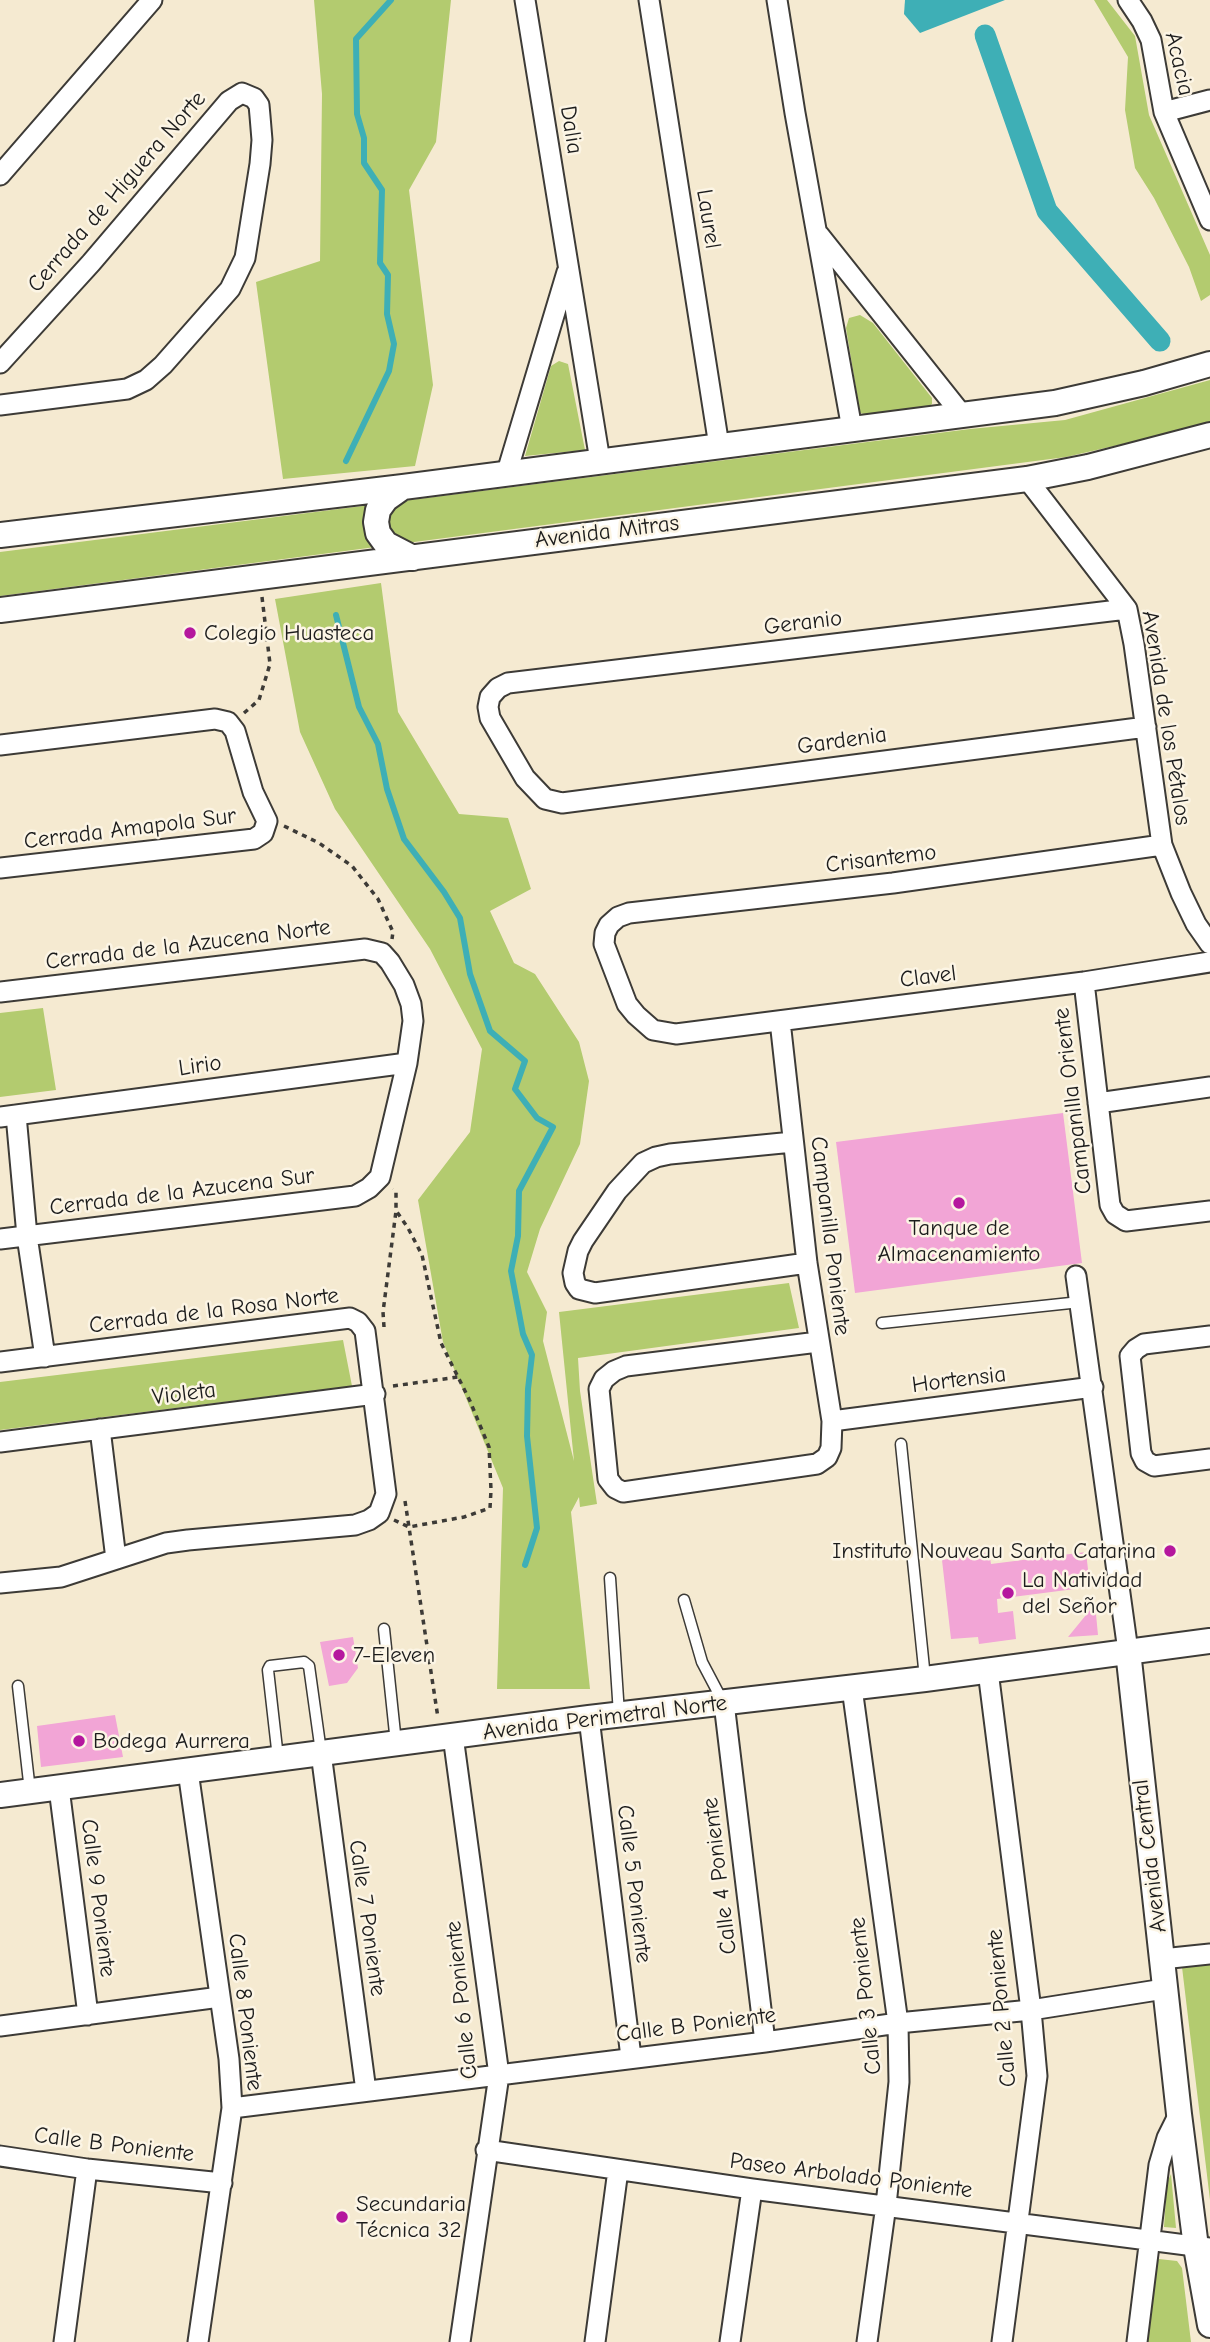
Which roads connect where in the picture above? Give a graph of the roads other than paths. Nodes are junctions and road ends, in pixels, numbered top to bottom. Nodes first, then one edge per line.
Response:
1 (152, 0) edge
2 (649, 0) edge
3 (777, 0) edge
4 (1128, 0) edge
5 (531, 1) edge
6 (1210, 100) edge
7 (1164, 112) junction
8 (0, 175) edge
9 (1210, 220) edge
10 (816, 231) junction
11 (569, 268) junction
12 (0, 363) edge
13 (1210, 364) edge
14 (0, 405) edge
15 (963, 416) junction
16 (852, 429) junction
17 (1210, 435) edge
18 (719, 446) junction
19 (600, 461) junction
20 (507, 472) junction
21 (1027, 479) junction
22 (403, 487) junction
23 (0, 536) edge
24 (413, 558) junction
25 (1127, 609) junction
26 (0, 610) edge
27 (1146, 727) junction
28 (0, 745) edge
29 (545, 799) joint
30 (1162, 845) junction
31 (0, 869) edge
32 (1210, 944) edge
33 (1210, 962) edge
34 (1084, 982) junction
35 (0, 992) edge
36 (780, 1021) junction
37 (653, 1030) joint
38 (407, 1063) junction
39 (1210, 1087) edge
40 (1098, 1103) junction
41 (8, 1116) edge
42 (793, 1142) junction
43 (1210, 1211) edge
44 (27, 1236) junction
45 (0, 1239) edge
46 (807, 1263) junction
47 (1076, 1276) dead end
48 (1080, 1302) junction
49 (882, 1323) dead end
50 (1210, 1336) edge
51 (818, 1342) junction
52 (45, 1357) junction
53 (0, 1362) edge
54 (1093, 1387) junction
55 (375, 1394) junction
56 (832, 1421) junction
57 (100, 1429) junction
58 (0, 1442) edge
59 (901, 1444) dead end
60 (1210, 1459) edge
61 (116, 1559) junction
62 (610, 1578) dead end
63 (0, 1583) edge
64 (684, 1600) dead end
65 (384, 1629) dead end
66 (1210, 1642) edge
67 (1128, 1651) junction
68 (988, 1671) junction
69 (925, 1679) junction
70 (18, 1686) dead end
71 (852, 1688) junction
72 (724, 1703) junction
73 (619, 1715) junction
74 (589, 1718) junction
75 (447, 1737) junction
76 (396, 1744) junction
77 (321, 1753) junction
78 (278, 1759) junction
79 (188, 1771) junction
80 (59, 1787) junction
81 (31, 1791) junction
82 (0, 1795) edge
83 (1210, 1954) edge
84 (1162, 1959) junction
85 (1164, 1989) junction
86 (220, 1997) junction
87 (1031, 2010) junction
88 (88, 2015) junction
89 (898, 2023) junction
90 (0, 2026) edge
91 (765, 2042) junction
92 (631, 2057) junction
93 (499, 2075) junction
94 (366, 2091) junction
95 (232, 2108) junction
96 (1179, 2113) junction
97 (486, 2150) junction
98 (0, 2156) edge
99 (88, 2169) junction
100 (618, 2170) junction
101 (222, 2183) junction
102 (752, 2189) junction
103 (886, 2206) junction
104 (1019, 2222) junction
105 (1150, 2240) junction
106 (1203, 2247) edge
107 (1210, 2320) edge
108 (64, 2342) edge
109 (198, 2342) edge
110 (460, 2342) edge
111 (595, 2342) edge
112 (730, 2342) edge
113 (867, 2342) edge
114 (1002, 2342) edge
115 (1137, 2342) edge

1 - 8 street
2 - 18 street, Laurel
3 - 10 street
4 - 7 street, Acacia
5 - 11 street, Dalia
6 - 7 street
7 - 9 street, Acacia
10 - 15 street
10 - 16 street
11 - 19 street, Dalia
11 - 20 street, Dalia
12 - 14 street, Cerrada de Higuera Norte
13 - 15 street
15 - 16 street
16 - 18 street
17 - 21 street, Avenida Mitras
18 - 19 street
19 - 20 street
20 - 22 street
21 - 24 street, Avenida Mitras
21 - 25 street, Avenida de los Pétalos
22 - 23 street
22 - 24 street
24 - 26 street, Avenida Mitras
25 - 27 street, Avenida de los Pétalos
25 - 29 street, Geranio
27 - 29 street, Gardenia
27 - 30 street, Avenida de los Pétalos
28 - 31 street, Cerrada Amapola Sur
30 - 32 street, Avenida de los Pétalos
30 - 37 street, Crisantemo
33 - 34 street, Clavel
34 - 36 street, Clavel
34 - 40 street, Campanilla Oriente
35 - 38 street, Cerrada de la Azucena Norte
36 - 37 street, Clavel
36 - 42 street, Campanilla Poniente
38 - 41 street, Lirio
38 - 44 street, Cerrada de la Azucena Sur
39 - 40 street
40 - 43 street, Campanilla Oriente
41 - 44 street
42 - 46 street, Campanilla Poniente
42 - 46 street
44 - 45 street, Cerrada de la Azucena Sur
44 - 52 street
46 - 51 street, Campanilla Poniente
47 - 48 street, Avenida Central
48 - 49 lane
48 - 54 street, Avenida Central
50 - 60 street
51 - 56 street, Campanilla Poniente
51 - 56 street, Campanilla Poniente
52 - 53 street, Cerrada de la Rosa Norte
52 - 55 street, Cerrada de la Rosa Norte
54 - 56 street, Hortensia
54 - 67 street, Avenida Central
55 - 57 street, Violeta
55 - 61 street, Cerrada de la Rosa Norte
57 - 58 street, Violeta
57 - 61 street
59 - 69 lane
61 - 63 street
62 - 73 lane
64 - 72 lane
65 - 76 lane
66 - 67 street, Avenida Perimetral Norte
67 - 68 street, Avenida Perimetral Norte
67 - 84 street, Avenida Central
68 - 69 street, Avenida Perimetral Norte
68 - 87 street, Calle 2 Poniente
69 - 71 street, Avenida Perimetral Norte
70 - 81 lane
71 - 72 street, Avenida Perimetral Norte
71 - 89 street, Calle 3 Poniente
72 - 73 street, Avenida Perimetral Norte
72 - 91 street, Calle 4 Poniente
73 - 74 street, Avenida Perimetral Norte
74 - 75 street, Avenida Perimetral Norte
74 - 92 street, Calle 5 Poniente
75 - 76 street, Avenida Perimetral Norte
75 - 93 street, Calle 6 Poniente
76 - 77 street, Avenida Perimetral Norte
77 - 78 street, Avenida Perimetral Norte
77 - 78 lane
77 - 94 street, Calle 7 Poniente
78 - 79 street, Avenida Perimetral Norte
79 - 80 street, Avenida Perimetral Norte
79 - 86 street, Calle 8 Poniente
80 - 81 street, Avenida Perimetral Norte
80 - 88 street, Calle 9 Poniente
81 - 82 street, Avenida Perimetral Norte
83 - 84 street
84 - 85 street, Avenida Central
85 - 87 street, Calle B Poniente
85 - 96 street, Avenida Central
86 - 88 street
86 - 95 street, Calle 8 Poniente
87 - 89 street, Calle B Poniente
87 - 104 street, Calle 2 Poniente
88 - 90 street
89 - 91 street, Calle B Poniente
89 - 103 street, Calle 3 Poniente
91 - 92 street, Calle B Poniente
92 - 93 street, Calle B Poniente
93 - 94 street, Calle B Poniente
93 - 97 street, Calle 6 Poniente
94 - 95 street, Calle B Poniente
95 - 101 street, Calle 8 Poniente
96 - 105 street
96 - 106 street, Avenida Central
97 - 100 street, Paseo Arbolado Poniente
97 - 110 street, Calle 6 Poniente
98 - 99 street, Calle B Poniente
99 - 101 street, Calle B Poniente
99 - 108 street
100 - 102 street, Paseo Arbolado Poniente
100 - 111 street
101 - 109 street, Calle 8 Poniente
102 - 103 street, Paseo Arbolado Poniente
102 - 112 street
103 - 104 street, Paseo Arbolado Poniente
103 - 113 street, Calle 3 Poniente
104 - 105 street, Paseo Arbolado Poniente
104 - 114 street, Calle 2 Poniente
105 - 106 street, Paseo Arbolado Poniente
105 - 115 street
106 - 107 street, Avenida Central

